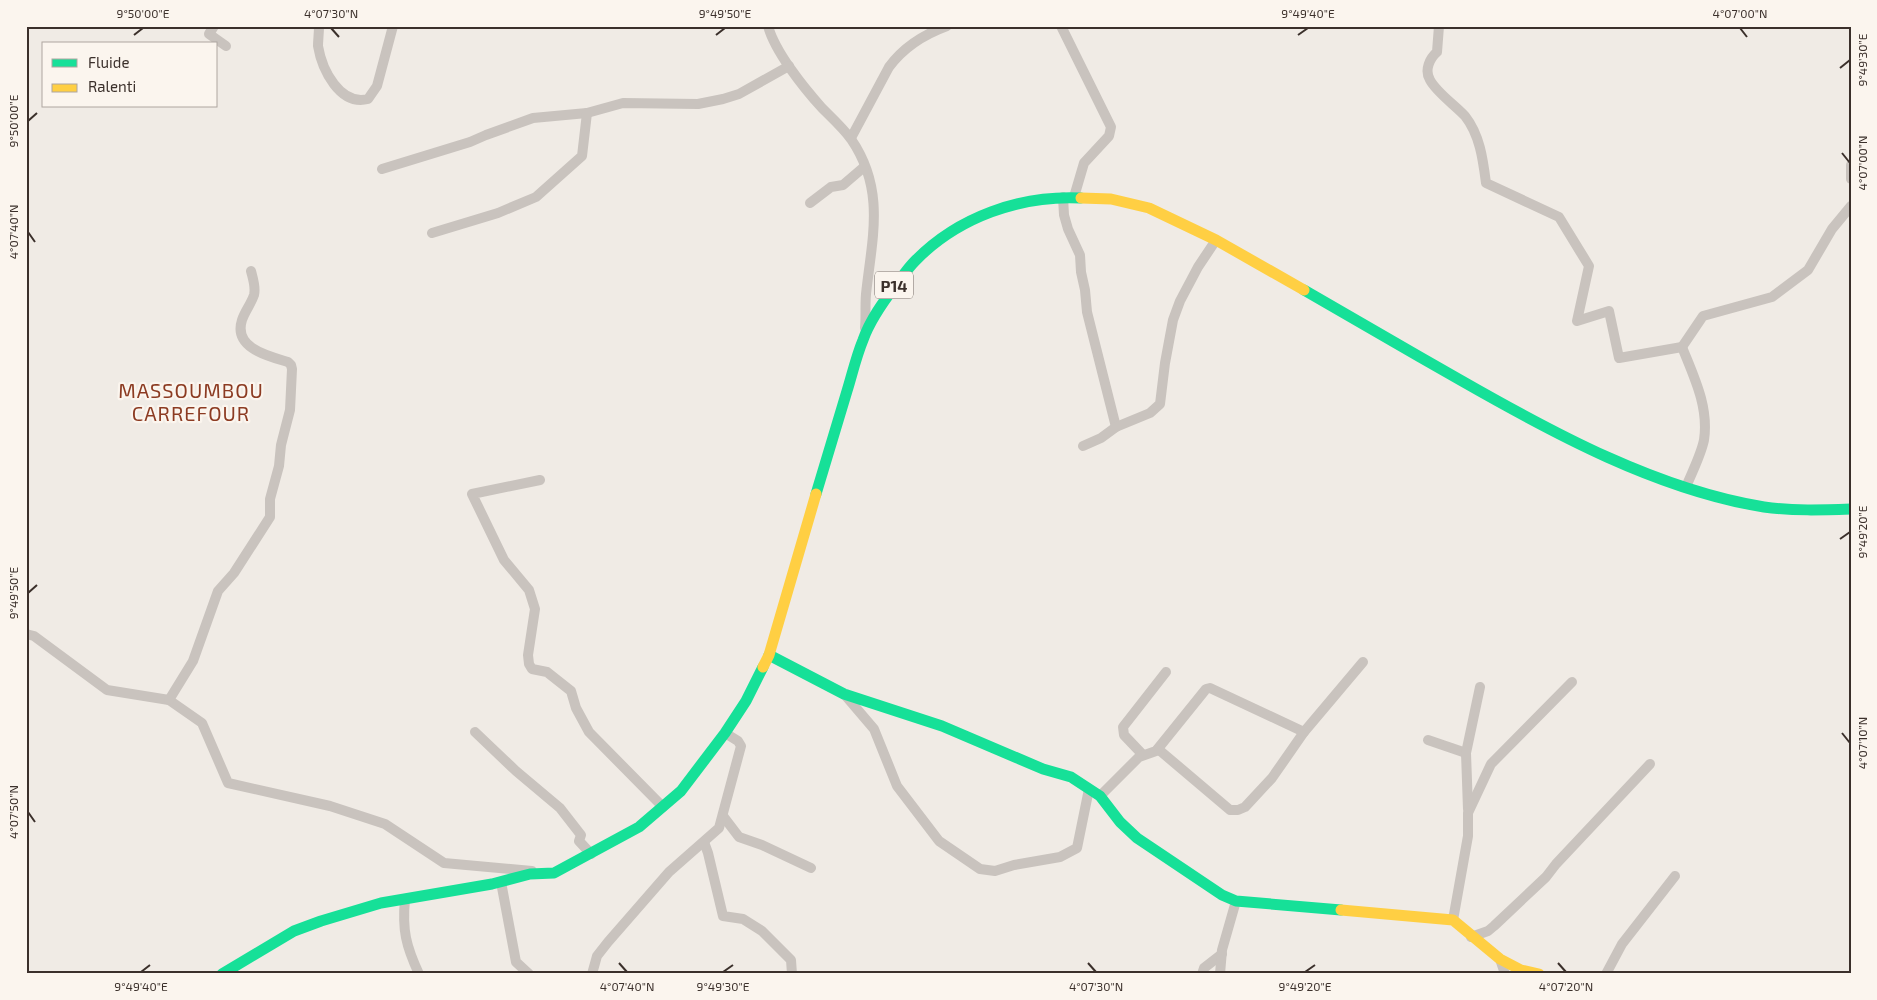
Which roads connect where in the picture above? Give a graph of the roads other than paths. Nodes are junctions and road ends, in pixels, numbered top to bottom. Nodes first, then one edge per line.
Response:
1 (214, 26) edge
2 (319, 26) edge
3 (393, 26) edge
4 (768, 26) edge
5 (947, 26) edge
6 (1061, 26) edge
7 (1439, 26) edge
8 (226, 46) dead end
9 (789, 66) junction
10 (587, 113) junction
11 (851, 138) junction
12 (1851, 164) edge
13 (864, 167) junction
14 (382, 169) dead end
15 (1851, 179) edge
16 (1068, 197) junction
17 (810, 203) dead end
18 (1851, 206) edge
19 (432, 233) dead end
20 (1216, 240) junction
21 (252, 271) dead end
22 (863, 339) junction
23 (1682, 347) junction
24 (1116, 426) junction
25 (1083, 446) dead end
26 (540, 480) dead end
27 (1686, 487) junction
28 (1851, 510) edge
29 (26, 634) edge
30 (769, 655) junction
31 (1363, 662) dead end
32 (1166, 672) dead end
33 (1572, 682) dead end
34 (1480, 686) dead end
35 (844, 694) junction
36 (169, 700) junction
37 (476, 732) dead end
38 (1304, 732) junction
39 (725, 733) junction
40 (1428, 740) dead end
41 (1158, 749) junction
42 (1466, 753) junction
43 (1143, 755) junction
44 (1650, 764) dead end
45 (1089, 789) junction
46 (1100, 796) junction
47 (663, 807) junction
48 (1468, 813) junction
49 (723, 816) junction
50 (704, 842) junction
51 (591, 854) junction
52 (811, 868) dead end
53 (554, 873) junction
54 (1675, 876) dead end
55 (501, 882) junction
56 (405, 899) junction
57 (1236, 901) junction
58 (1453, 920) junction
59 (1471, 937) junction
60 (1222, 954) junction
61 (1500, 960) junction
62 (222, 974) edge
63 (419, 974) edge
64 (529, 974) edge
65 (592, 974) edge
66 (792, 974) edge
67 (1202, 974) edge
68 (1220, 974) edge
69 (1505, 974) edge
70 (1539, 974) edge
71 (1606, 974) edge

1 - 8 street
2 - 3 street
4 - 9 street
5 - 11 street
6 - 16 street
7 - 23 street
9 - 10 street
9 - 11 street
10 - 14 street
10 - 19 street
11 - 13 street
12 - 15 street
13 - 17 street
13 - 22 street
16 - 20 main road, P14
16 - 22 main road, P14
16 - 24 street
18 - 23 street
20 - 24 street
20 - 27 main road, P14
21 - 36 street
22 - 30 main road, P14
23 - 27 street
24 - 25 street
26 - 47 street
27 - 28 main road, P14
29 - 36 street
30 - 35 main road
30 - 39 main road, P14
31 - 38 street
32 - 43 street
33 - 48 street
34 - 42 street
35 - 45 main road
35 - 45 street
36 - 53 street
37 - 51 street
38 - 41 street
38 - 41 street
39 - 47 main road, P14
39 - 49 street
40 - 42 street
41 - 43 street
42 - 48 street
43 - 46 street
44 - 59 street
45 - 46 main road
46 - 57 main road
47 - 51 main road, P14
48 - 58 street
49 - 50 street
49 - 52 street
50 - 65 street
50 - 66 street
51 - 53 main road, P14
53 - 55 main road, P14
54 - 71 street
55 - 56 main road, P14
55 - 64 street
56 - 62 main road, P14
56 - 63 street
57 - 58 main road
57 - 60 street
58 - 59 main road
59 - 61 main road
60 - 67 street
60 - 68 street
61 - 69 street
61 - 70 main road

